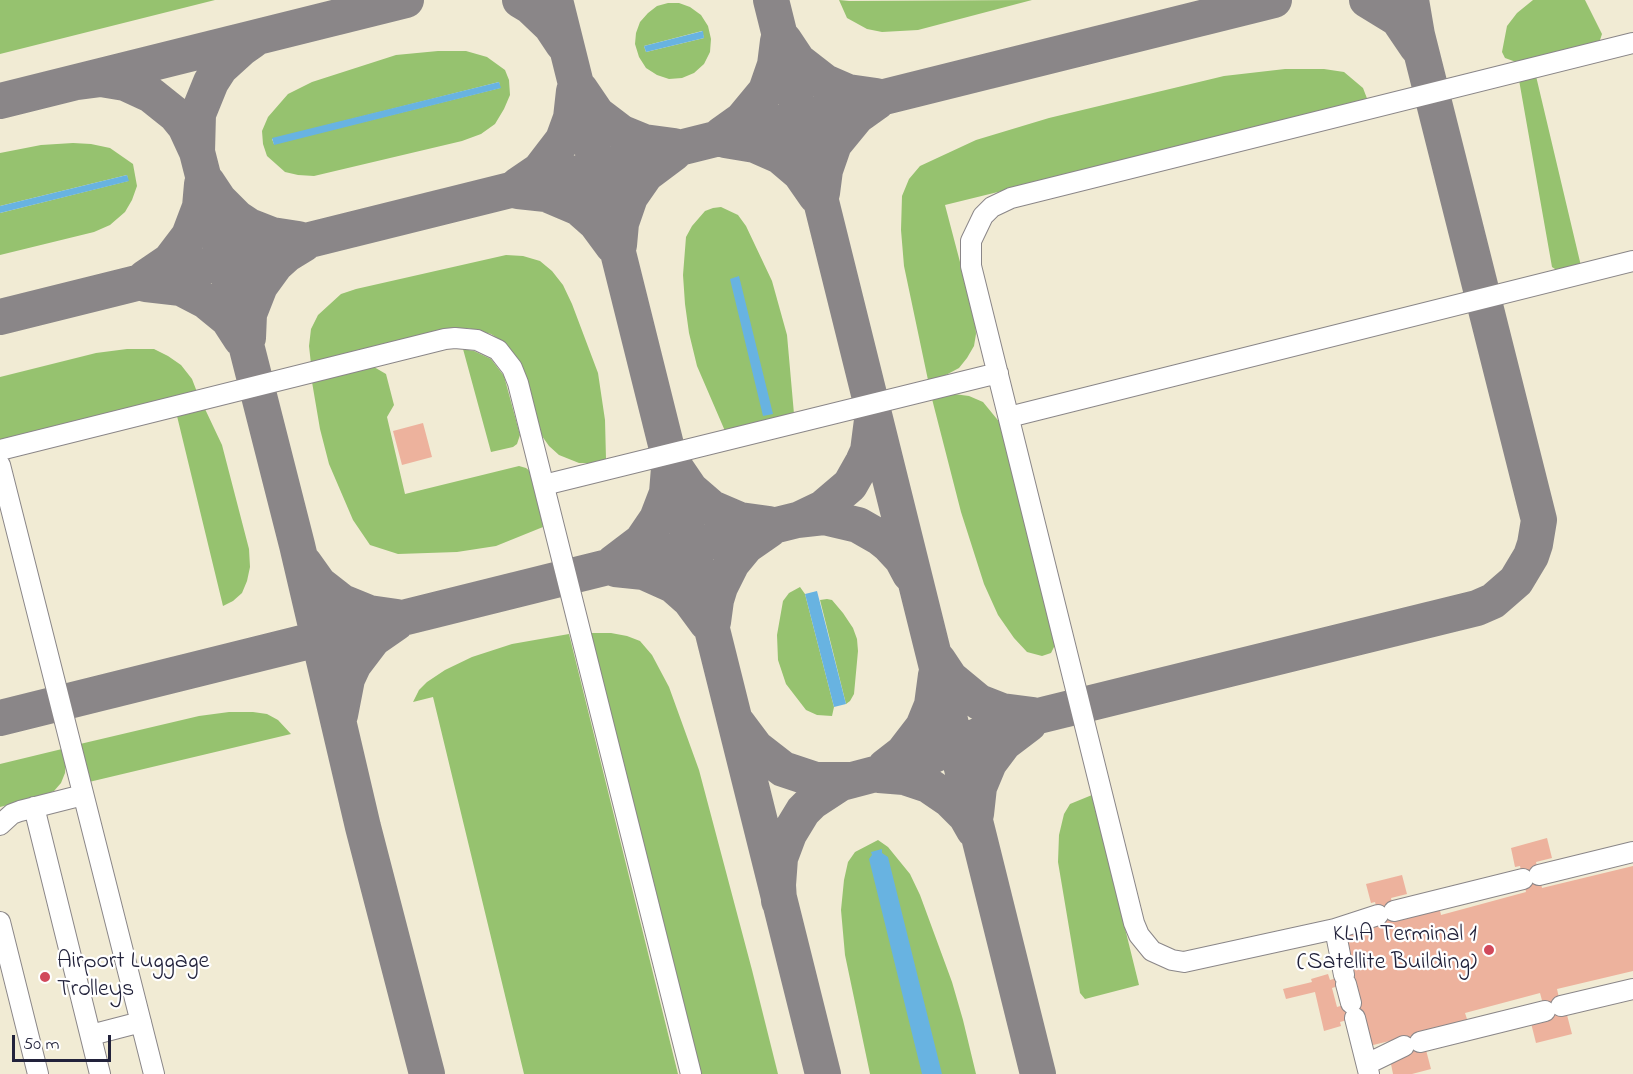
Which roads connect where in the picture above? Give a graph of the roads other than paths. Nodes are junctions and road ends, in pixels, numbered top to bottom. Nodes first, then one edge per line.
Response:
1 (1633, 44) edge
2 (1633, 261) edge
3 (998, 373) junction
4 (1009, 417) junction
5 (0, 450) edge
6 (0, 465) edge
7 (544, 485) junction
8 (84, 795) junction
9 (34, 807) junction
10 (0, 825) edge
11 (1633, 852) edge
12 (0, 922) edge
13 (1335, 929) junction
14 (1633, 989) edge
15 (141, 1022) junction
16 (91, 1035) junction
17 (1368, 1069) edge
18 (38, 1074) edge
19 (100, 1074) edge
20 (154, 1074) edge
21 (690, 1074) edge

1 - 3 lane
2 - 4 lane
3 - 4 lane
3 - 7 lane
4 - 13 lane
5 - 7 lane
6 - 8 lane
7 - 21 lane
8 - 9 lane
8 - 15 lane
9 - 10 lane
9 - 16 lane
11 - 13 lane
12 - 18 lane
13 - 17 lane
14 - 17 lane
15 - 16 lane
15 - 20 lane
16 - 19 lane

